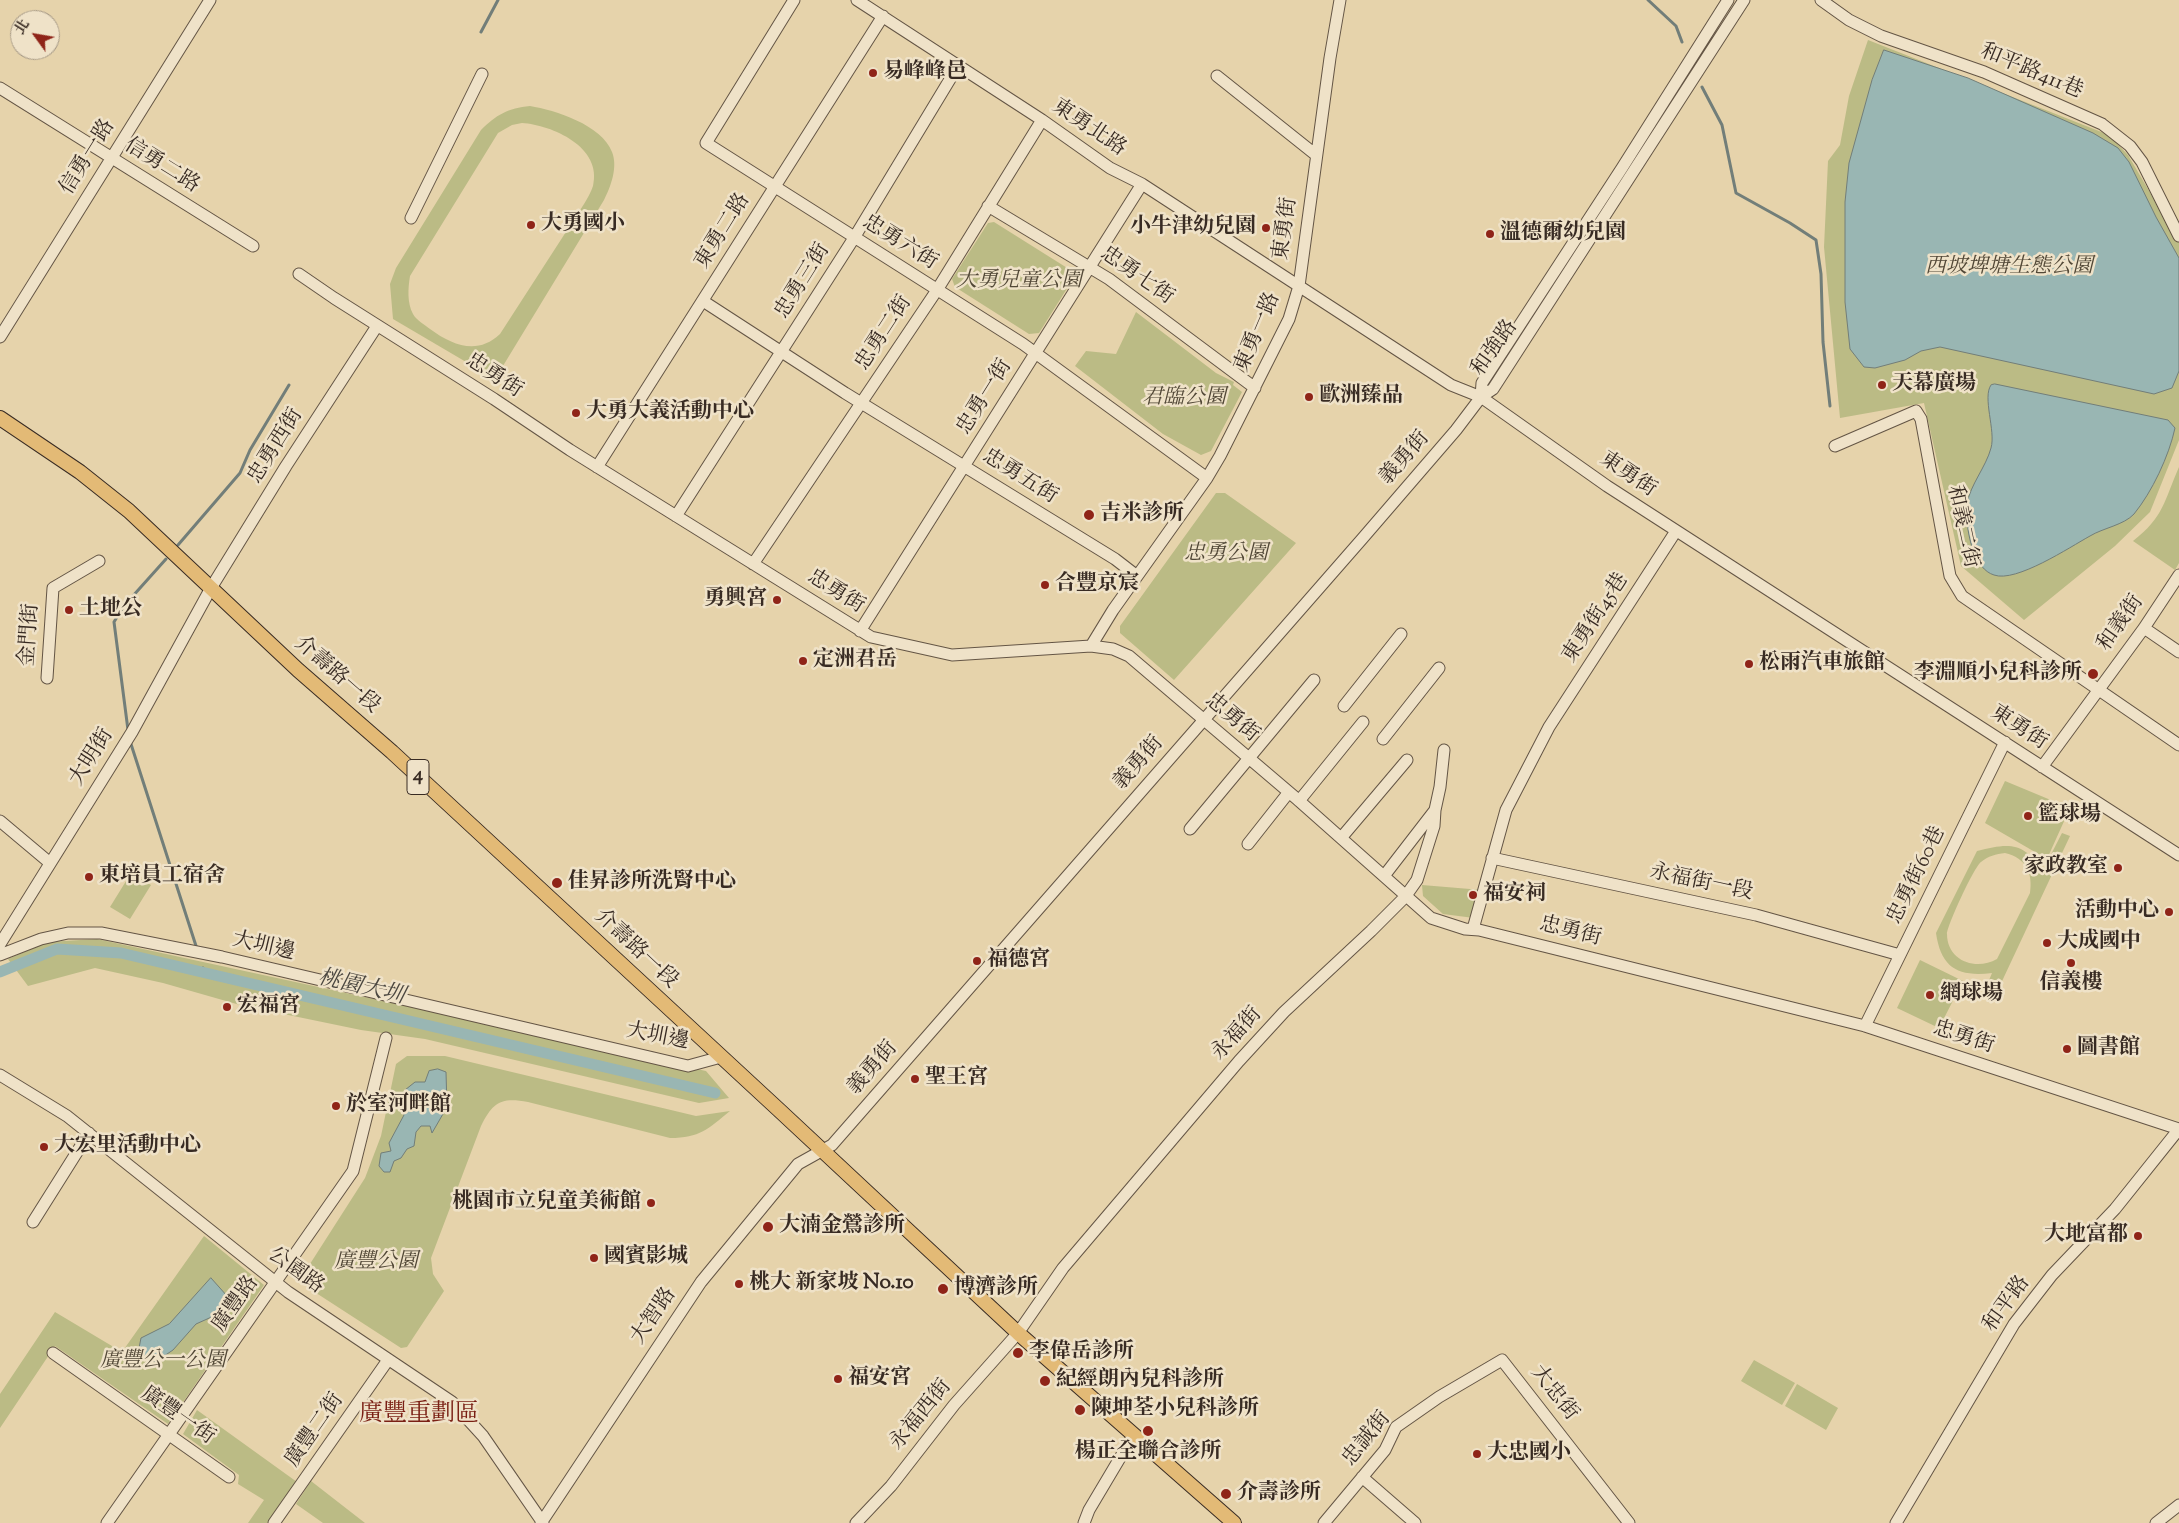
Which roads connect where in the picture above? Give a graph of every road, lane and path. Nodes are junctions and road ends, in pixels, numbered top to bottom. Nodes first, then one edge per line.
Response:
1 (210, 0) edge
2 (794, 0) edge
3 (857, 0) edge
4 (1340, 0) edge
5 (1728, 0) edge
6 (1744, 0) edge
7 (1821, 0) edge
8 (883, 16) junction
9 (958, 66) junction
10 (482, 74) dead end
11 (1217, 76) dead end
12 (0, 88) edge
13 (1042, 120) junction
14 (1316, 155) junction
15 (111, 159) junction
16 (1142, 184) junction
17 (774, 188) junction
18 (988, 206) junction
19 (411, 218) dead end
20 (2179, 236) edge
21 (854, 238) junction
22 (253, 246) dead end
23 (1090, 268) junction
24 (299, 274) dead end
25 (1299, 286) junction
26 (937, 290) junction
27 (702, 301) junction
28 (377, 326) junction
29 (0, 337) edge
30 (782, 352) junction
31 (1037, 353) junction
32 (1256, 388) junction
33 (1481, 397) junction
34 (862, 403) junction
35 (0, 418) edge
36 (1835, 446) dead end
37 (597, 467) junction
38 (964, 467) junction
39 (1207, 478) junction
40 (676, 516) junction
41 (1676, 532) junction
42 (99, 561) dead end
43 (753, 564) junction
44 (2179, 575) edge
45 (1137, 576) junction
46 (211, 588) junction
47 (2144, 628) junction
48 (860, 631) junction
49 (1401, 634) dead end
50 (1091, 646) junction
51 (2179, 652) edge
52 (1439, 668) dead end
53 (47, 678) dead end
54 (1314, 680) dead end
55 (2100, 689) junction
56 (1344, 706) dead end
57 (1204, 720) junction
58 (1364, 722) dead end
59 (1383, 739) dead end
60 (2004, 742) junction
61 (2179, 745) edge
62 (1444, 750) dead end
63 (1248, 758) junction
64 (1407, 760) dead end
65 (2042, 767) junction
66 (1289, 792) junction
67 (1299, 801) junction
68 (1435, 810) junction
69 (0, 821) edge
70 (1190, 829) dead end
71 (1341, 838) junction
72 (1248, 844) dead end
73 (2179, 855) edge
74 (1492, 858) junction
75 (50, 863) junction
76 (1384, 876) junction
77 (1405, 897) junction
78 (1473, 929) junction
79 (0, 944) edge
80 (0, 955) edge
81 (1900, 955) junction
82 (1865, 1026) junction
83 (386, 1038) dead end
84 (721, 1057) junction
85 (0, 1075) edge
86 (2179, 1129) edge
87 (89, 1133) junction
88 (823, 1152) junction
89 (33, 1222) dead end
90 (275, 1282) junction
91 (1018, 1333) junction
92 (53, 1353) dead end
93 (388, 1360) junction
94 (1502, 1360) joint
95 (170, 1434) junction
96 (1133, 1436) junction
97 (229, 1477) dead end
98 (1362, 1477) junction
99 (2179, 1505) edge
100 (542, 1522) edge
101 (107, 1523) edge
102 (274, 1523) edge
103 (856, 1523) edge
104 (1084, 1523) edge
105 (1234, 1523) edge
106 (1324, 1523) edge
107 (1415, 1523) edge
108 (1629, 1523) edge
109 (1896, 1523) edge
110 (2156, 1523) edge

1 - 15 street, 信勇一路
2 - 17 street, 忠勇六街
3 - 8 street, 東勇北路
4 - 14 street, 東勇街
5 - 33 street, 和強路
6 - 33 street, 和強路
7 - 20 street, 和平路411巷
8 - 9 street, 東勇北路
8 - 17 street, 東勇二路
9 - 13 street, 東勇北路
9 - 21 street, 忠勇三街
10 - 19 street
11 - 14 street
12 - 15 street, 信勇二路
13 - 16 street, 東勇北路
13 - 18 street, 忠勇二街
14 - 25 street, 東勇街
15 - 22 street, 信勇二路
15 - 29 street, 信勇一路
16 - 23 street, 忠勇一街
16 - 25 street, 東勇北路
17 - 21 street, 忠勇六街
17 - 27 street, 東勇二路
18 - 23 street, 忠勇七街
18 - 26 street, 忠勇二街
21 - 26 street, 忠勇六街
21 - 30 street, 忠勇三街
23 - 31 street, 忠勇一街
23 - 32 street, 忠勇七街
24 - 28 street, 忠勇街
25 - 32 street, 東勇一路
25 - 33 street, 東勇街
26 - 31 street, 忠勇六街
26 - 34 street, 忠勇二街
27 - 30 street, 忠勇五街
27 - 37 street, 東勇二路
28 - 37 street, 忠勇街
28 - 46 street, 忠勇西街
30 - 34 street, 忠勇五街
30 - 40 street, 忠勇三街
31 - 38 street, 忠勇一街
31 - 39 street, 忠勇六街
32 - 39 street, 東勇一路
33 - 41 street, 東勇街
33 - 57 street, 義勇街
34 - 38 street, 忠勇五街
34 - 43 street, 忠勇二街
35 - 46 main road, 介壽路一段 / 4
36 - 55 street, 和義二街
37 - 40 street, 忠勇街
38 - 45 street, 忠勇五街
38 - 48 street, 忠勇一街
39 - 45 street, 東勇一路
40 - 43 street, 忠勇街
41 - 60 street, 東勇街
41 - 74 street, 東勇街45巷
42 - 53 street, 金門街
43 - 48 street, 忠勇街
44 - 47 street, 和義街
45 - 50 street, 東勇一路
46 - 75 street, 大明街
46 - 84 main road, 介壽路一段 / 4
47 - 51 street
47 - 55 street, 和義街
48 - 50 street, 忠勇街
49 - 56 street
50 - 57 street, 忠勇街
52 - 59 street
54 - 63 street
55 - 61 street, 和義二街
55 - 65 street, 和義街
57 - 63 street, 忠勇街
57 - 88 street, 義勇街
58 - 67 street
60 - 65 street, 東勇街
60 - 81 street, 忠勇街60巷
62 - 68 street, 永福街
63 - 66 street, 忠勇街
63 - 70 street
64 - 71 street
65 - 73 street, 東勇街
66 - 67 street, 忠勇街
66 - 72 street
67 - 71 street, 忠勇街
68 - 76 street
68 - 77 street, 永福街
69 - 75 street
71 - 76 street, 忠勇街
74 - 78 street, 東勇街45巷
74 - 81 street, 永福街一段
75 - 79 street, 大明街
76 - 77 street, 忠勇街
77 - 78 street, 忠勇街
77 - 91 street, 永福街
78 - 82 street, 忠勇街
80 - 84 street, 大圳邊
81 - 82 street, 忠勇街60巷
82 - 86 street, 忠勇街
83 - 90 street, 廣豐路
84 - 88 main road, 介壽路一段 / 4
85 - 87 street, 公園路
86 - 109 street, 和平路
87 - 89 street
87 - 90 street, 公園路
88 - 91 main road, 介壽路一段 / 4
88 - 100 street, 大智路
90 - 93 street, 公園路
90 - 95 street, 廣豐路
91 - 96 main road, 介壽路一段 / 4
91 - 103 street, 永福西街
92 - 95 street, 廣豐一街
93 - 100 street, 公園路
93 - 102 street, 廣豐二街
94 - 98 street, 忠誠街
94 - 108 street, 大忠街
95 - 97 street, 廣豐一街
95 - 101 street, 廣豐路
96 - 104 street
96 - 105 main road, 介壽路一段 / 4
98 - 106 street, 忠誠街
98 - 107 street
99 - 110 street

